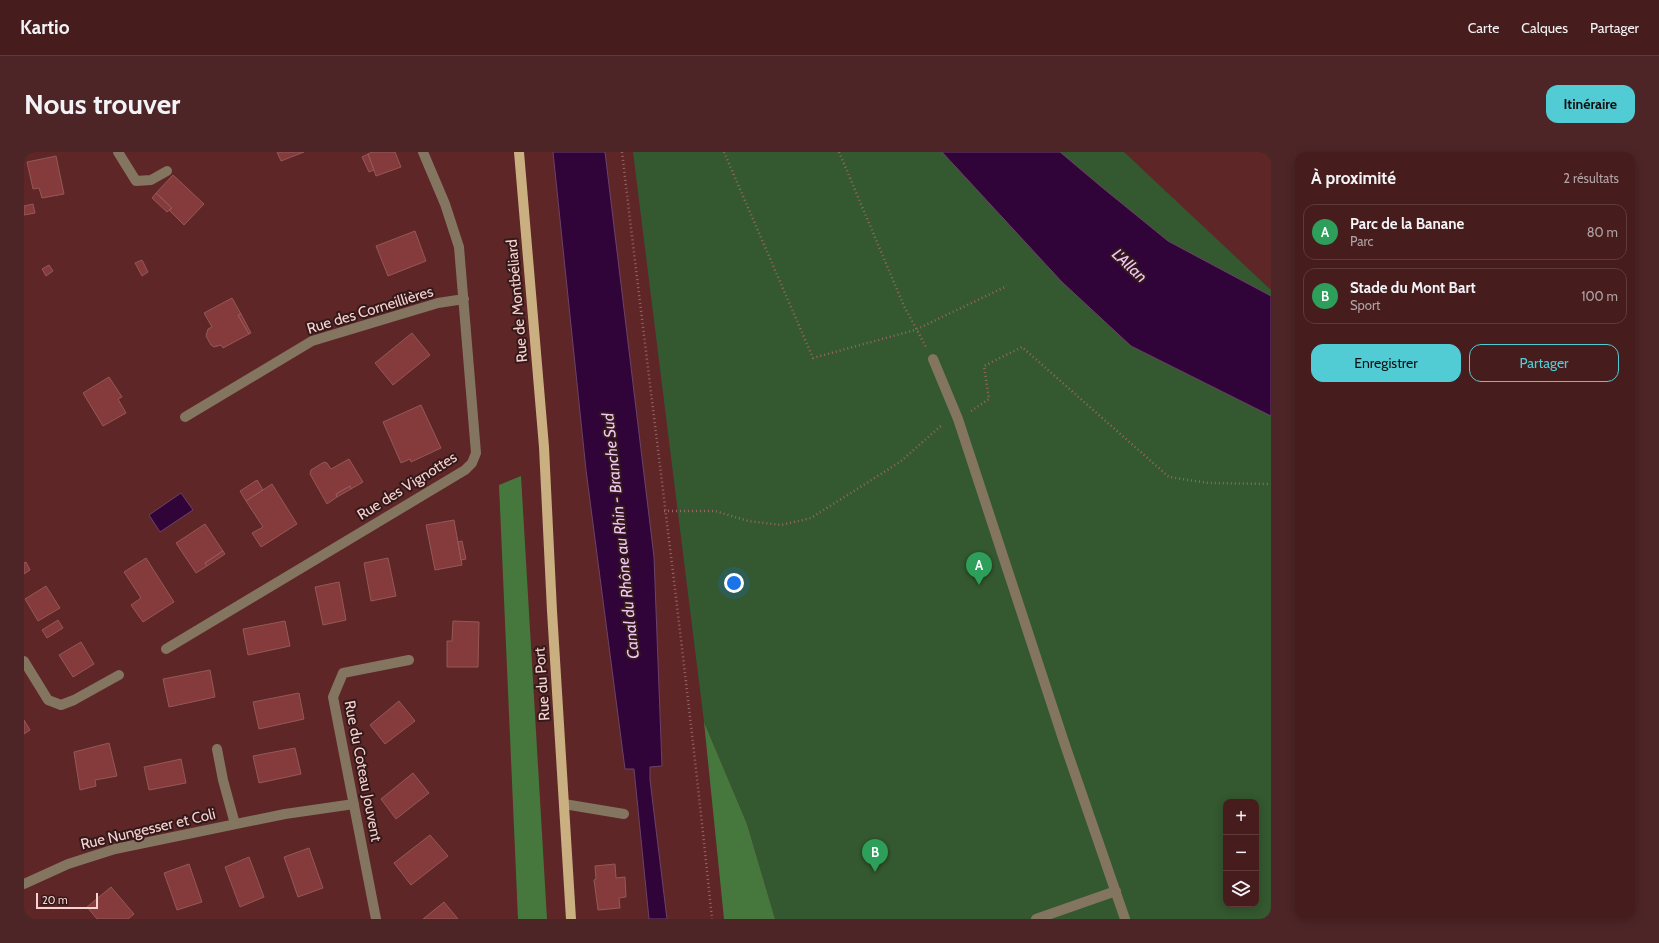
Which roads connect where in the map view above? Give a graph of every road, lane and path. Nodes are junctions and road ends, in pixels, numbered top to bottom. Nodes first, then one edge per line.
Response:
1 (118, 152) edge
2 (423, 152) edge
3 (519, 152) edge
4 (622, 152) edge
5 (724, 152) edge
6 (839, 152) edge
7 (167, 171) dead end
8 (1007, 286) dead end
9 (464, 299) junction
10 (915, 330) junction
11 (933, 359) joint
12 (185, 418) dead end
13 (958, 419) junction
14 (544, 448) joint
15 (1271, 484) edge
16 (664, 511) junction
17 (166, 649) dead end
18 (409, 660) dead end
19 (24, 661) edge
20 (119, 675) dead end
21 (216, 750) dead end
22 (354, 804) junction
23 (564, 804) junction
24 (624, 814) dead end
25 (235, 824) junction
26 (24, 884) edge
27 (1116, 891) junction
28 (376, 919) edge
29 (571, 919) edge
30 (712, 919) edge
31 (1036, 919) edge
32 (1125, 919) edge

1 - 7 street
2 - 9 street, Rue des Vignottes
3 - 14 main road, Rue de Montbéliard
4 - 16 path
5 - 10 path
6 - 10 path
8 - 10 path
9 - 12 street, Rue des Corneillières
9 - 17 street, Rue des Vignottes
10 - 11 path
11 - 13 street
13 - 15 path
13 - 16 path
13 - 27 street
14 - 23 main road, Rue du Port
16 - 30 path
18 - 22 street, Rue du Coteau Jouvent
19 - 20 street
21 - 25 street, Rue Nungesser et Coli
22 - 25 street, Rue Nungesser et Coli
22 - 28 street, Rue du Coteau Jouvent
23 - 24 street
23 - 29 main road, Rue du Port
25 - 26 street, Rue Nungesser et Coli
27 - 31 street
27 - 32 street

